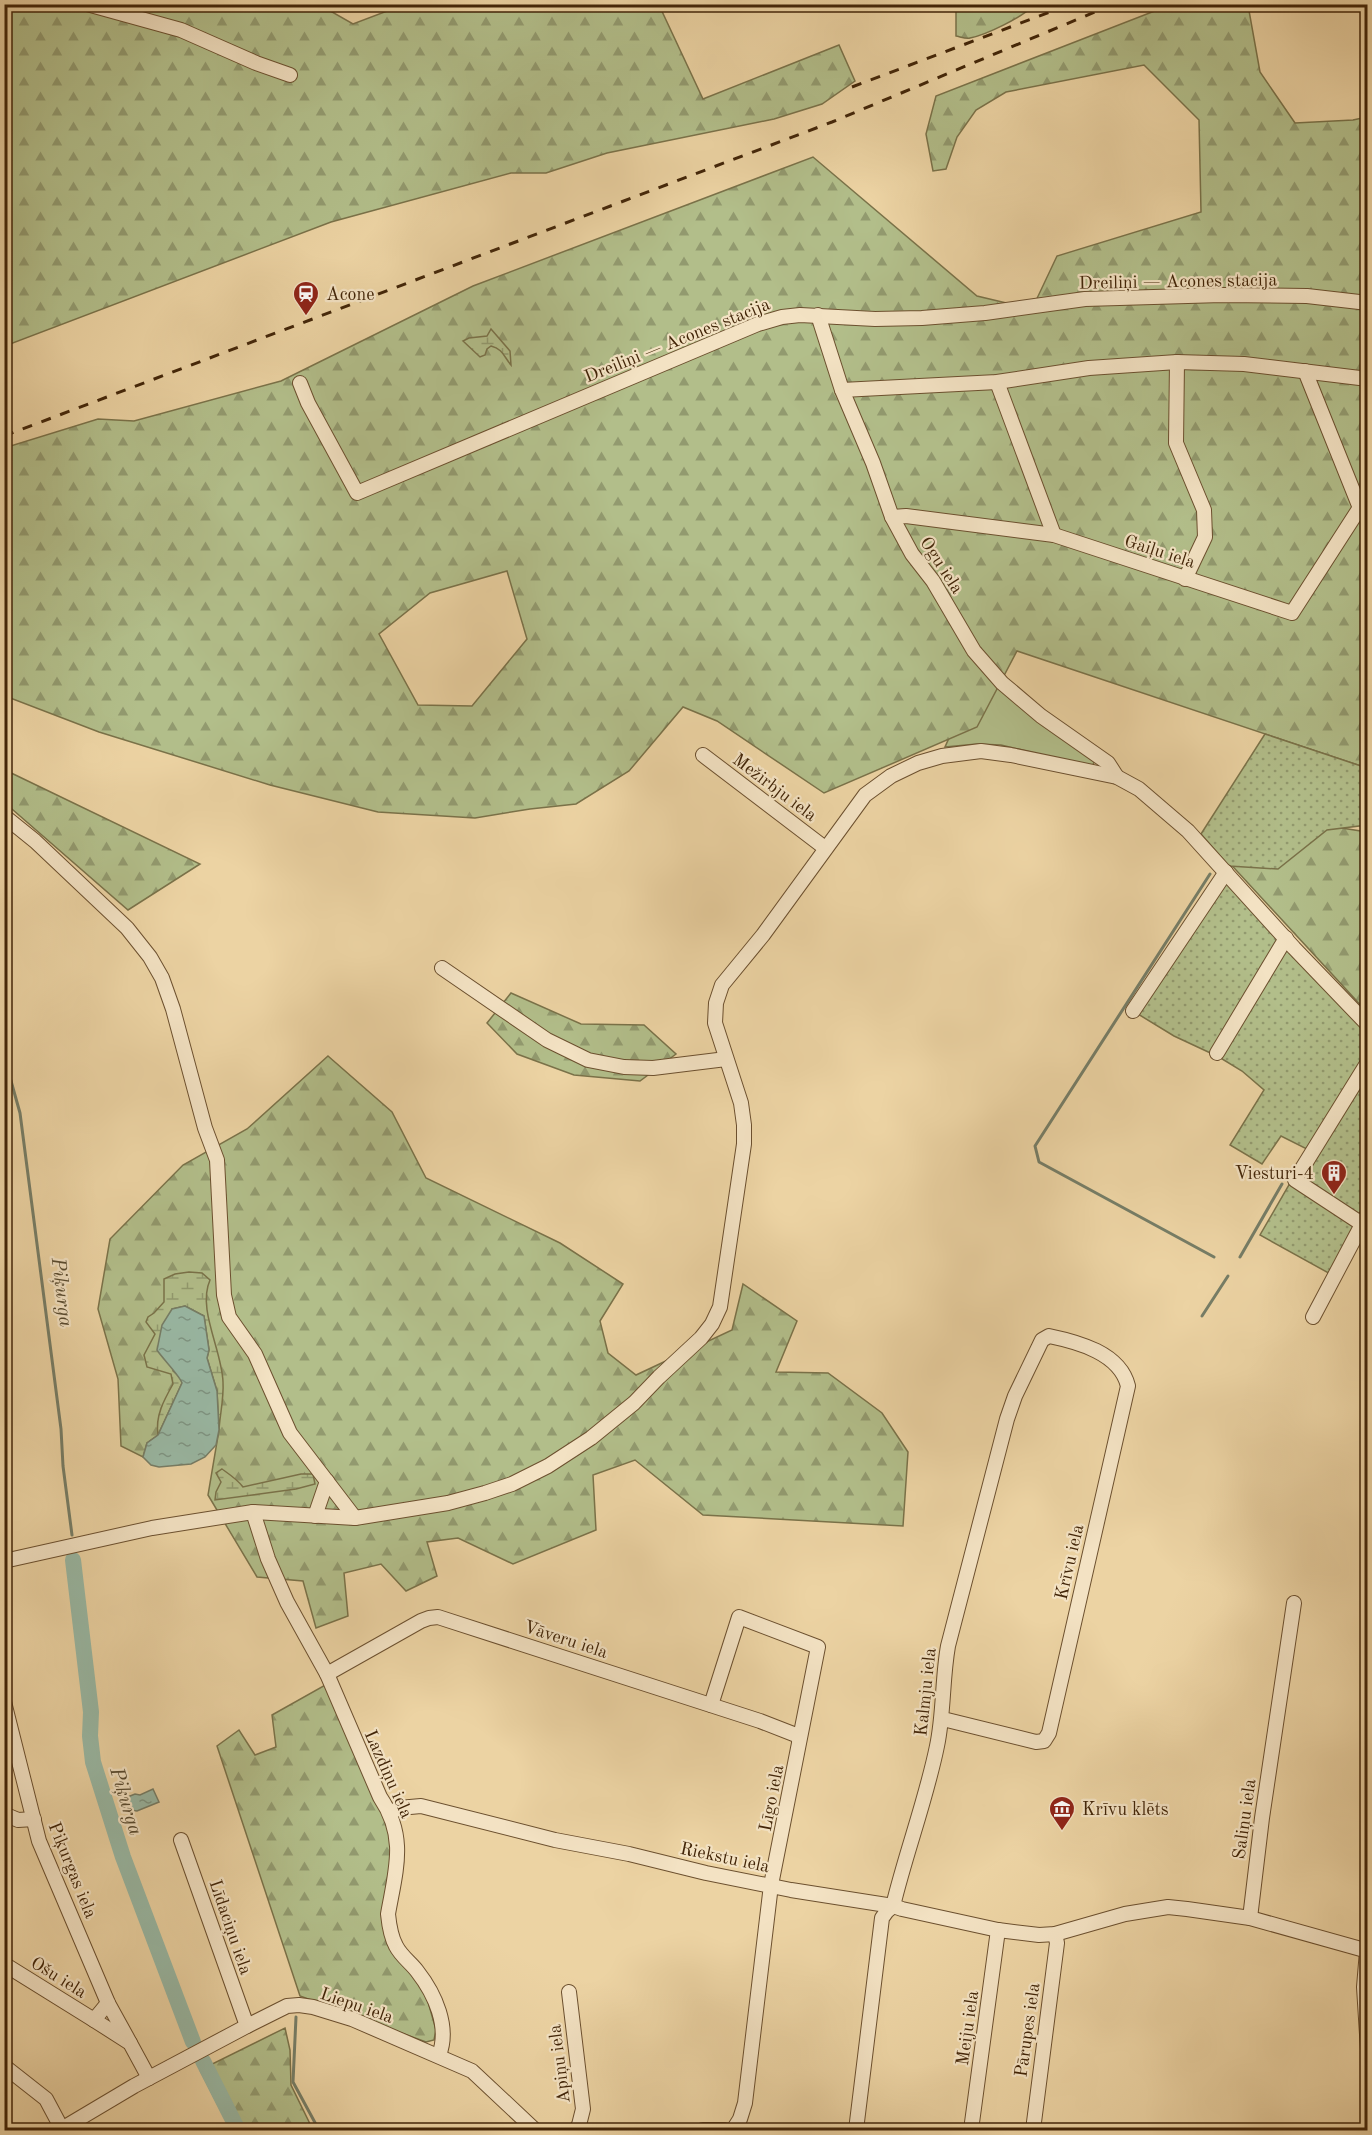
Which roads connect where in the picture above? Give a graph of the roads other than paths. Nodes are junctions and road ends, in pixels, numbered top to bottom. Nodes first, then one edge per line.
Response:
1 (87, 4) edge
2 (290, 75) dead end
3 (1368, 303) edge
4 (818, 315) junction
5 (1177, 362) junction
6 (1305, 371) junction
7 (1368, 380) edge
8 (997, 382) junction
9 (300, 383) dead end
10 (842, 390) junction
11 (1368, 495) edge
12 (1360, 508) junction
13 (892, 517) junction
14 (1054, 535) junction
15 (1185, 579) junction
16 (703, 755) dead end
17 (1118, 777) junction
18 (4, 816) edge
19 (825, 848) junction
20 (1226, 872) junction
21 (1286, 938) junction
22 (442, 968) dead end
23 (1133, 1011) dead end
24 (1363, 1020) edge
25 (1216, 1053) dead end
26 (726, 1059) junction
27 (1368, 1062) edge
28 (1365, 1218) edge
29 (1313, 1317) dead end
30 (1050, 1336) joint
31 (327, 1481) junction
32 (253, 1512) junction
33 (315, 1516) junction
34 (355, 1518) junction
35 (4, 1561) edge
36 (1294, 1603) dead end
37 (327, 1674) junction
38 (4, 1702) edge
39 (711, 1705) junction
40 (943, 1719) junction
41 (799, 1739) junction
42 (390, 1813) junction
43 (4, 1814) edge
44 (33, 1820) junction
45 (181, 1840) dead end
46 (771, 1885) junction
47 (893, 1906) junction
48 (1250, 1918) junction
49 (998, 1930) junction
50 (1055, 1934) junction
51 (1367, 1951) edge
52 (4, 1964) edge
53 (568, 1992) dead end
54 (108, 2003) junction
55 (94, 2020) junction
56 (247, 2026) junction
57 (130, 2043) junction
58 (1368, 2050) edge
59 (439, 2055) junction
60 (4, 2066) edge
61 (149, 2078) junction
62 (61, 2130) edge
63 (535, 2130) edge
64 (575, 2130) edge
65 (703, 2130) edge
66 (725, 2130) edge
67 (733, 2130) edge
68 (856, 2130) edge
69 (971, 2130) edge
70 (1033, 2130) edge

1 - 2 street
3 - 4 street, Dreiliņi — Acones stacija
4 - 9 street, Dreiliņi — Acones stacija
4 - 10 street, Ogu iela
5 - 6 street
5 - 8 street
5 - 15 street
6 - 7 street
6 - 12 street
8 - 10 street
8 - 14 street
10 - 13 street, Ogu iela
11 - 12 street, Gaiļu iela
12 - 15 street, Gaiļu iela
13 - 14 street, Gaiļu iela
13 - 17 street, Ogu iela
14 - 15 street, Gaiļu iela
16 - 19 street, Mežirbju iela
17 - 19 street
17 - 20 street
18 - 31 street
19 - 26 street
20 - 21 street
20 - 23 street
21 - 24 street
21 - 25 street
22 - 26 street
26 - 34 street
27 - 28 street
28 - 29 street
30 - 40 street, Kalmju iela
30 - 40 street, Krīvu iela
31 - 33 street
31 - 34 street
32 - 33 street
32 - 35 street
32 - 37 street, Lazdiņu iela
33 - 34 street
36 - 48 street, Saliņu iela
37 - 39 street, Vāveru iela
37 - 42 street, Lazdiņu iela
38 - 44 street, Piķurgas iela
39 - 41 street, Vāveru iela
39 - 41 street, Līgo iela
40 - 47 street, Kalmju iela
41 - 46 street, Līgo iela
42 - 46 street, Riekstu iela
42 - 59 street, Lazdiņu iela
43 - 44 street
44 - 54 street, Piķurgas iela
45 - 56 street, Līdaciņu iela
46 - 47 street, Riekstu iela
46 - 67 street, Līgo iela
47 - 49 street, Riekstu iela
47 - 68 street, Kalmju iela
48 - 50 street, Riekstu iela
48 - 51 street, Riekstu iela
49 - 50 street, Riekstu iela
49 - 69 street, Meiju iela
50 - 70 street, Pārupes iela
51 - 58 street
52 - 55 street, Ošu iela
53 - 64 street, Apiņu iela
54 - 55 street, Ošu iela
54 - 57 street, Piķurgas iela
55 - 57 street, Ošu iela
56 - 59 street, Liepu iela
56 - 61 street, Liepu iela
57 - 61 street, Ošu iela
59 - 63 street, Liepu iela
60 - 62 street
61 - 62 street, Liepu iela
65 - 66 street

